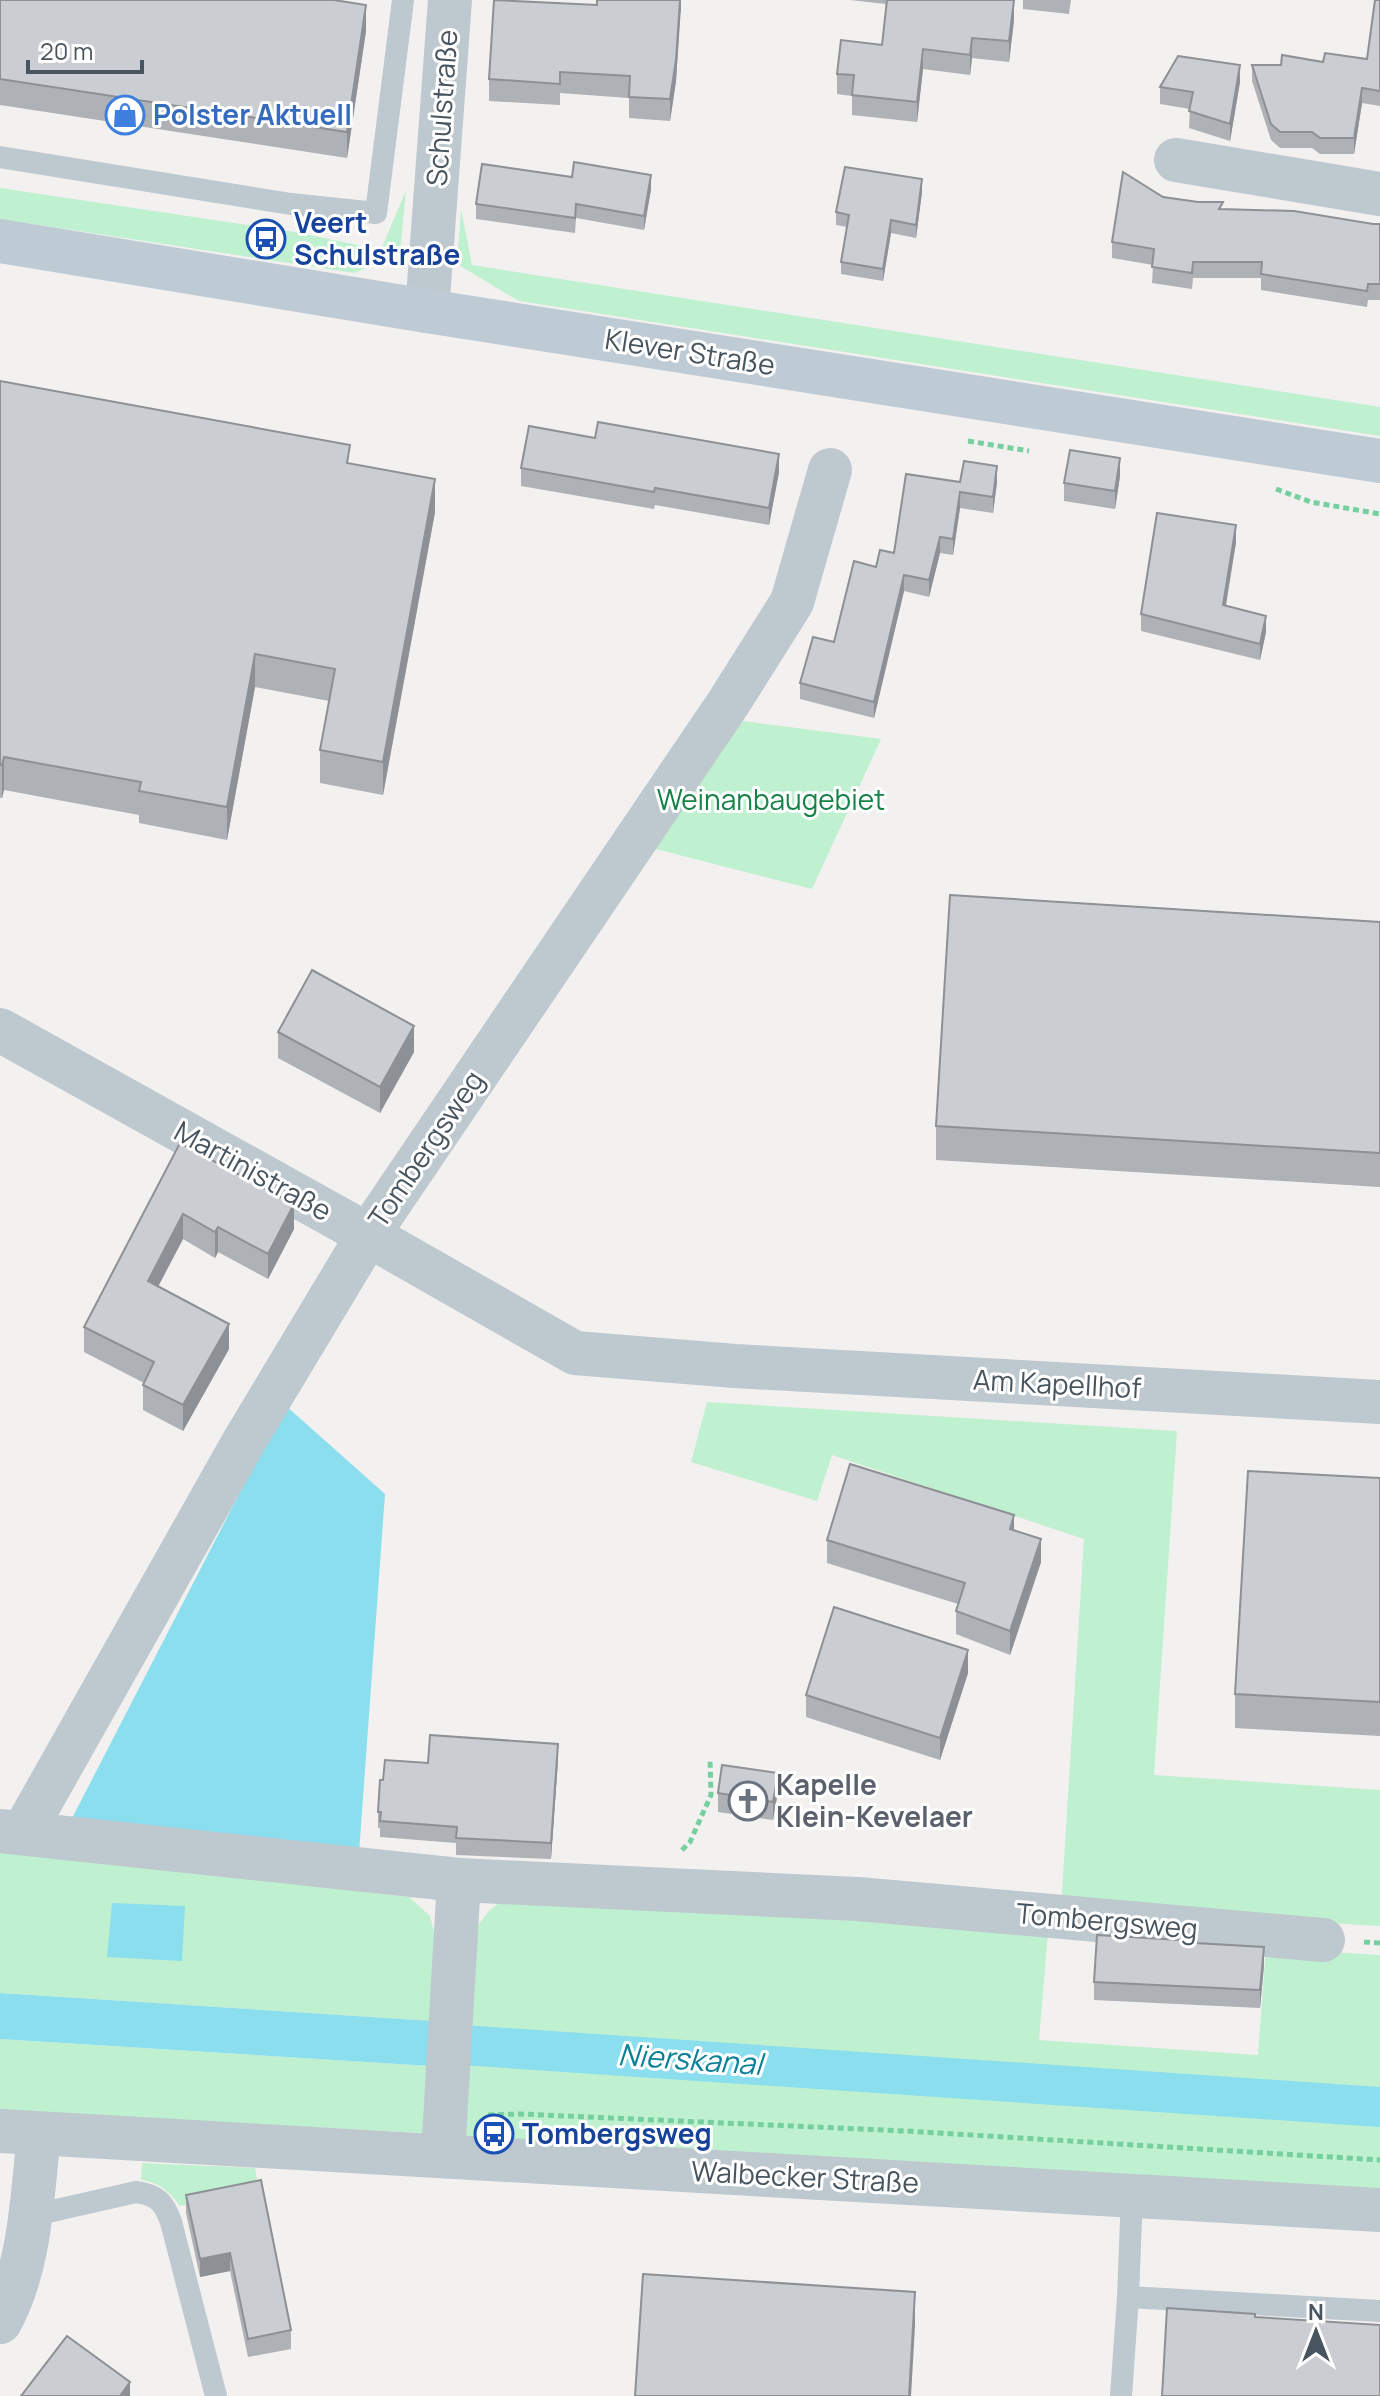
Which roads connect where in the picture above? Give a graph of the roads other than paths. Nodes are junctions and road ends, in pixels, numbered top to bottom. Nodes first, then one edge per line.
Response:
1 (403, 0) edge
2 (427, 0) edge
3 (450, 0) edge
4 (0, 157) edge
5 (1176, 160) dead end
6 (1380, 194) edge
7 (0, 241) edge
8 (427, 311) junction
9 (1380, 461) edge
10 (830, 470) dead end
11 (0, 1030) edge
12 (368, 1235) junction
13 (735, 1366) joint
14 (1380, 1402) edge
15 (11, 1832) edge
16 (459, 1880) junction
17 (1323, 1940) dead end
18 (445, 2119) junction
19 (19, 2133) edge
20 (1132, 2194) junction
21 (1380, 2210) edge
22 (30, 2216) junction
23 (1128, 2297) junction
24 (1380, 2311) edge
25 (0, 2322) edge
26 (216, 2396) edge
27 (1121, 2396) edge

1 - 4 lane
2 - 3 lane
3 - 8 street, Schulstraße
5 - 6 street
7 - 8 main road, Klever Straße
8 - 9 main road, Klever Straße
10 - 12 street, Tombergsweg
11 - 12 street, Martinistraße
12 - 13 street, Martinistraße
12 - 15 street, Tombergsweg
13 - 14 street, Am Kapellhof
15 - 16 street, Tombergsweg
16 - 17 street, Tombergsweg
16 - 18 street
18 - 19 street, Walbecker Straße
18 - 20 street, Walbecker Straße
19 - 22 street, Walbecker Straße
20 - 21 street, Walbecker Straße
20 - 23 lane
22 - 25 street, Walbecker Straße
22 - 26 lane
23 - 24 lane
23 - 27 lane

